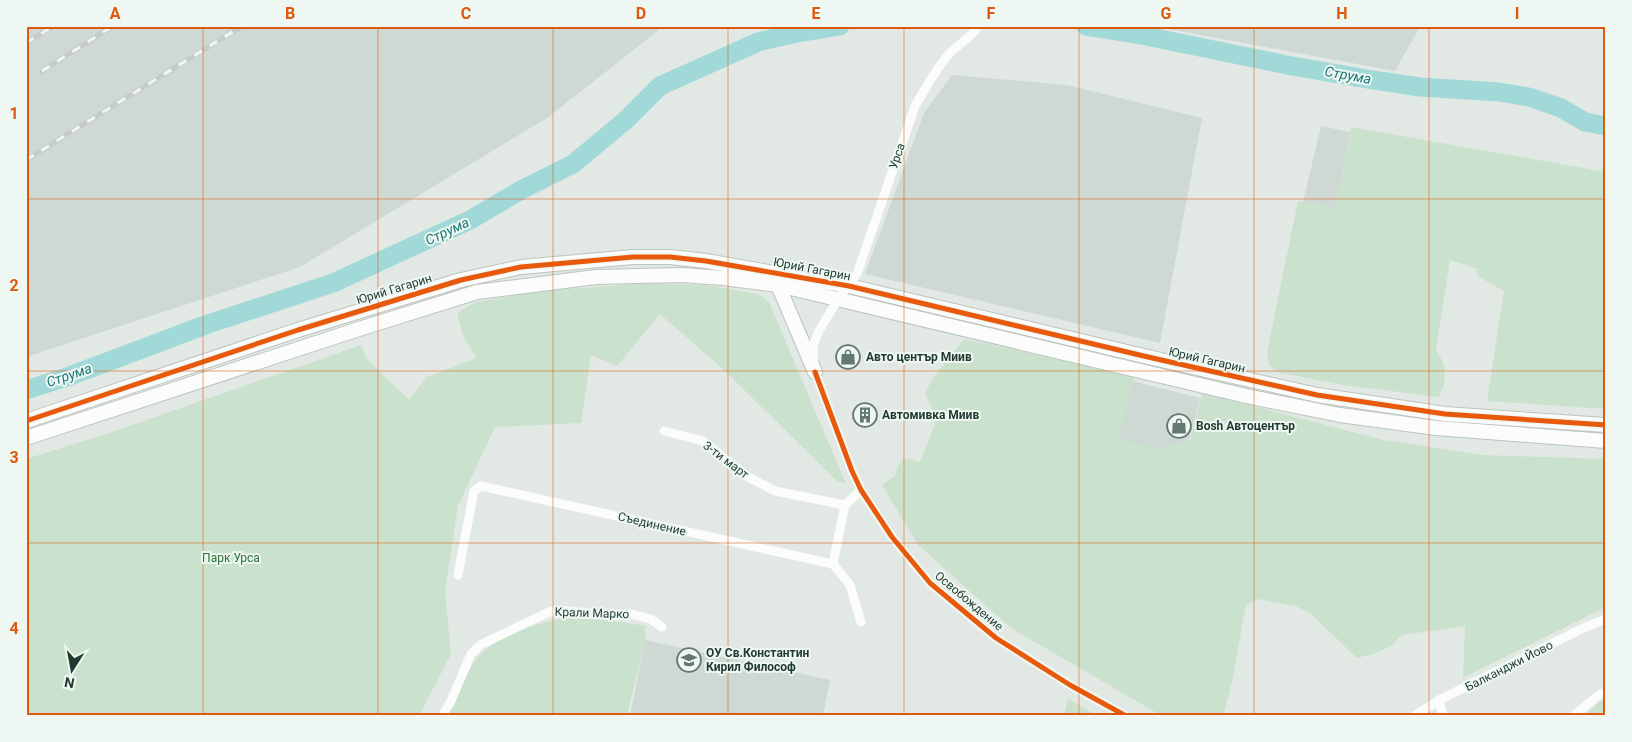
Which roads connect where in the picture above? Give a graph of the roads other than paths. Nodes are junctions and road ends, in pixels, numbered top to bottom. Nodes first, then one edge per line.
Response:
1 (978, 26) edge
2 (778, 285) junction
3 (849, 286) junction
4 (838, 299) junction
5 (815, 372) junction
6 (26, 421) edge
7 (1606, 425) edge
8 (664, 431) dead end
9 (26, 438) edge
10 (1606, 440) edge
11 (861, 490) junction
12 (845, 505) junction
13 (833, 564) junction
14 (458, 575) dead end
15 (1606, 619) edge
16 (861, 622) dead end
17 (662, 627) dead end
18 (1606, 692) edge
19 (1439, 700) junction
20 (442, 716) edge
21 (1126, 716) edge
22 (1414, 716) edge
23 (1443, 716) edge
24 (1573, 716) edge

1 - 3 street, Урса
2 - 4 street, Юрий Гагарин
2 - 5 street
2 - 9 street, Юрий Гагарин
3 - 4 street, Урса
3 - 6 street, Юрий Гагарин
3 - 7 street, Юрий Гагарин
4 - 5 street, Освобождение
4 - 10 street, Юрий Гагарин
5 - 11 street, Освобождение
8 - 12 street, 3-ти март
11 - 12 street
11 - 21 street, Освобождение
12 - 13 street
13 - 14 street, Съединение
13 - 16 street
15 - 19 street, Балканджи Йово
17 - 20 street, Крали Марко
18 - 24 street
19 - 22 street, Балканджи Йово
19 - 23 street

